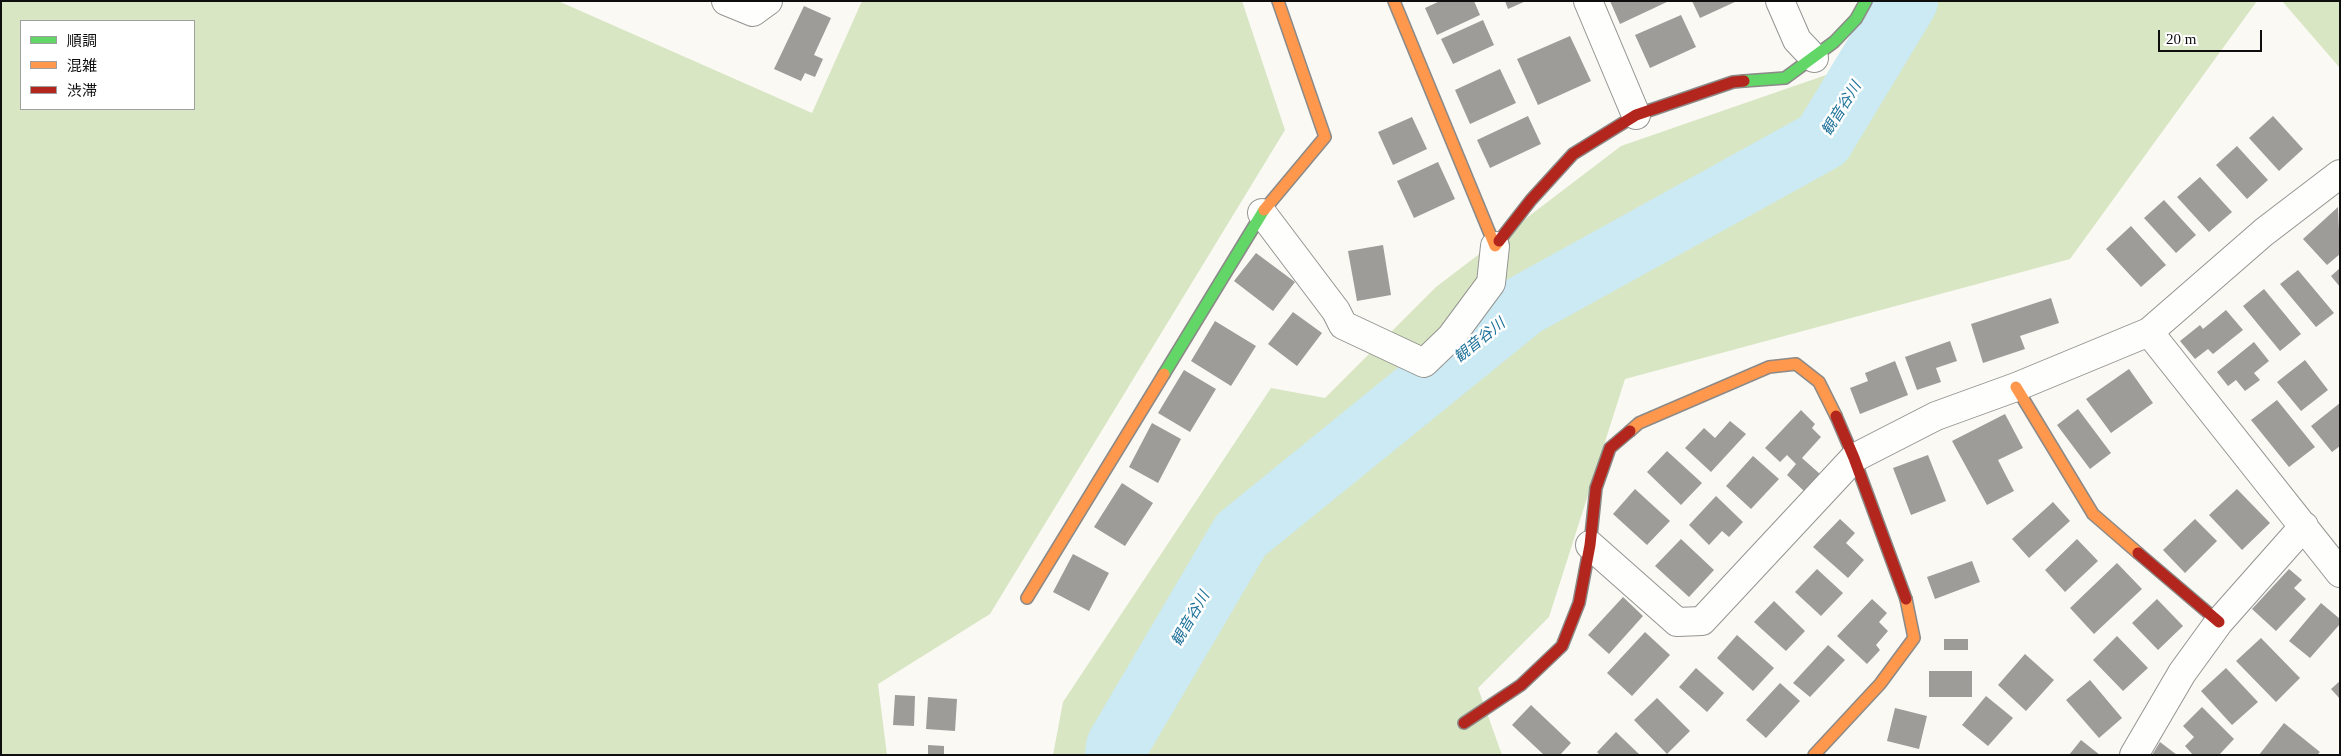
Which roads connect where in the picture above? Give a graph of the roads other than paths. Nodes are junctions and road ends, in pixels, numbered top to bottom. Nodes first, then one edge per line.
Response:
1 (726, 1) edge
2 (768, 1) edge
3 (1278, 1) edge
4 (1394, 1) edge
5 (1588, 1) edge
6 (1780, 1) edge
7 (1866, 1) edge
8 (1814, 58) junction
9 (1636, 114) junction
10 (2340, 174) edge
11 (1262, 213) junction
12 (1495, 246) junction
13 (2150, 332) junction
14 (2016, 387) junction
15 (1854, 458) junction
16 (2304, 526) junction
17 (1590, 545) junction
18 (2340, 573) edge
19 (1027, 598) dead end
20 (2219, 622) junction
21 (1464, 723) dead end
22 (1814, 755) edge
23 (2134, 755) edge

1 - 2 street
3 - 11 street
4 - 12 street
5 - 9 street
6 - 8 street
7 - 8 street
8 - 9 street
9 - 12 street
10 - 13 street
11 - 12 street
11 - 19 street
13 - 14 street
13 - 16 street
14 - 15 street
14 - 20 street
15 - 17 street
15 - 17 street
15 - 22 street
16 - 18 street
16 - 20 street
17 - 21 street
20 - 23 street

